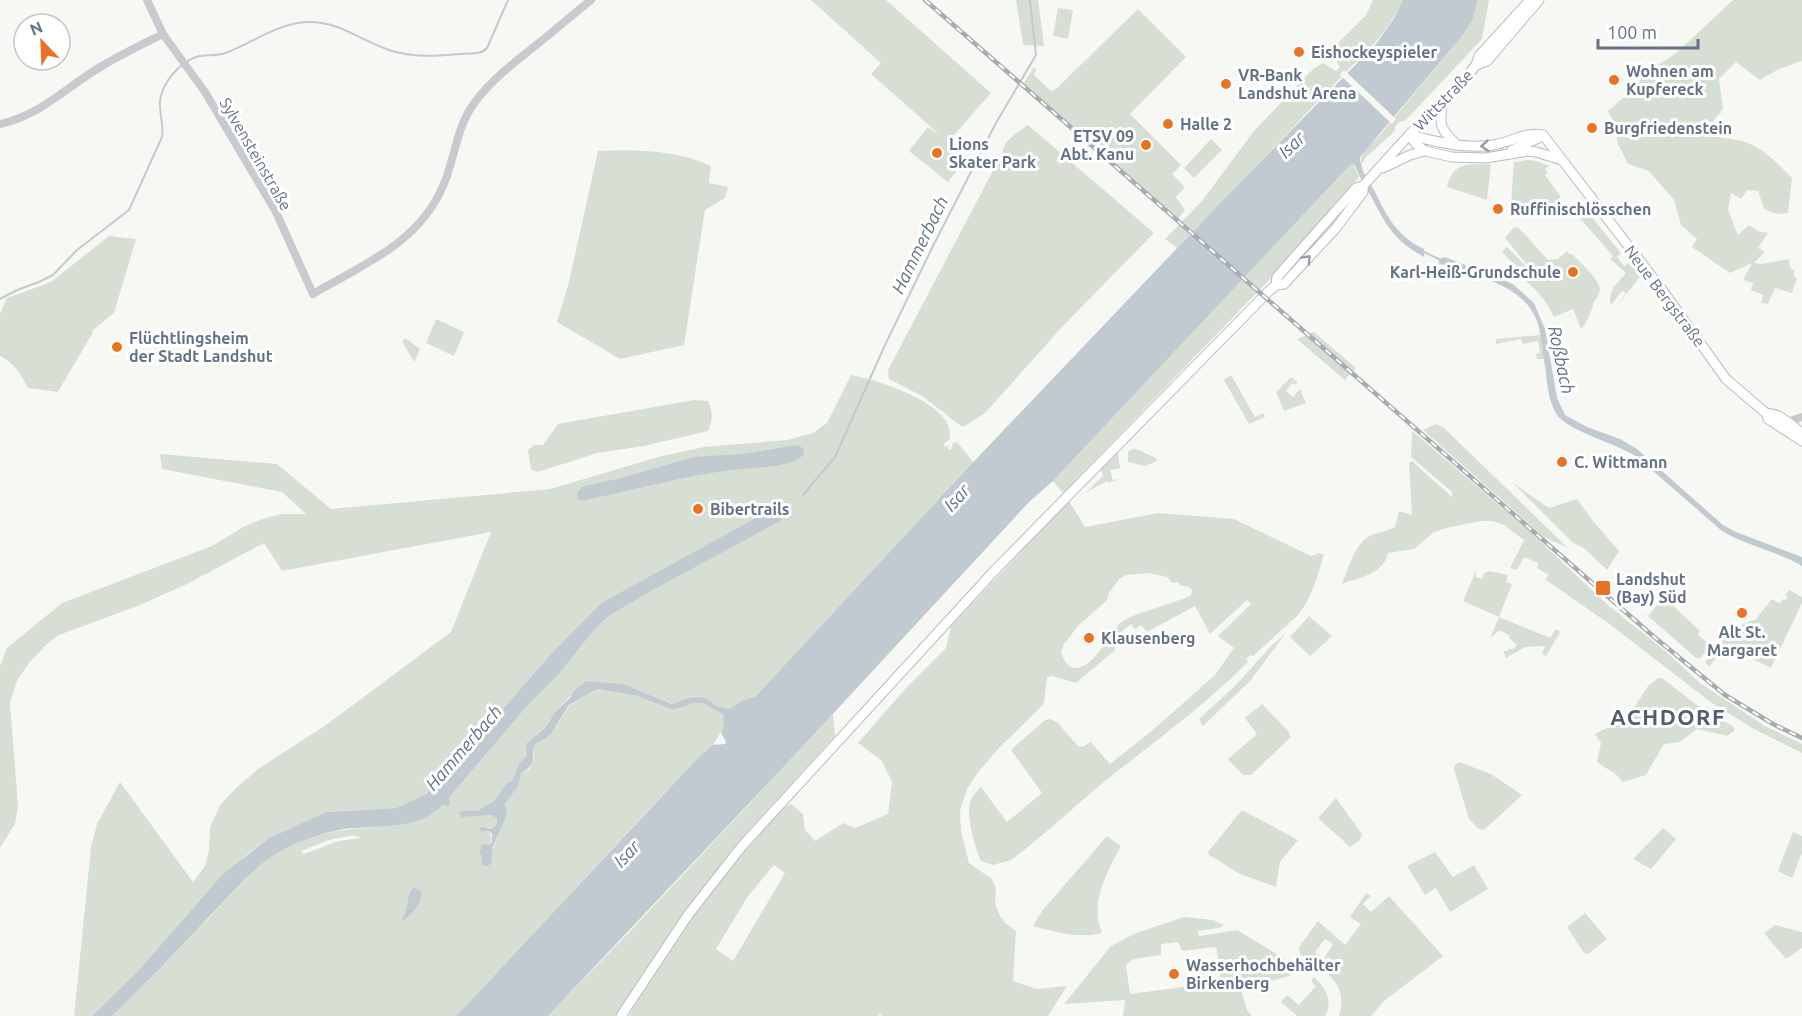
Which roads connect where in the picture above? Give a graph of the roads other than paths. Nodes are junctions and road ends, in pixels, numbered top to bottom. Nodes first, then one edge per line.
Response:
1 (147, 0) edge
2 (591, 0) edge
3 (1530, 0) edge
4 (1539, 0) edge
5 (163, 34) junction
6 (1476, 65) junction
7 (1443, 101) junction
8 (0, 124) edge
9 (1409, 135) junction
10 (1543, 135) junction
11 (1456, 145) junction
12 (1425, 151) junction
13 (1505, 155) junction
14 (1562, 160) junction
15 (1377, 171) junction
16 (1802, 417) edge
17 (1786, 426) junction
18 (1802, 433) edge
19 (1802, 441) edge
20 (621, 1016) edge

1 - 5 street, Sylvensteinstraße
2 - 5 street, Sylvensteinstraße
3 - 6 main road, Wittstraße
4 - 6 main road, Wittstraße
5 - 8 street
6 - 7 main road, Wittstraße
7 - 9 main road, Wittstraße
7 - 11 main road
9 - 11 main road
9 - 12 main road
9 - 15 main road, Wittstraße
10 -> 11 main road
10 - 13 main road
10 - 14 main road, Neue Bergstraße
12 - 13 main road
12 - 15 main road
13 - 14 main road
14 - 17 main road, Neue Bergstraße
15 - 20 main road, Wittstraße
16 - 17 street
17 - 18 main road
17 - 19 main road

